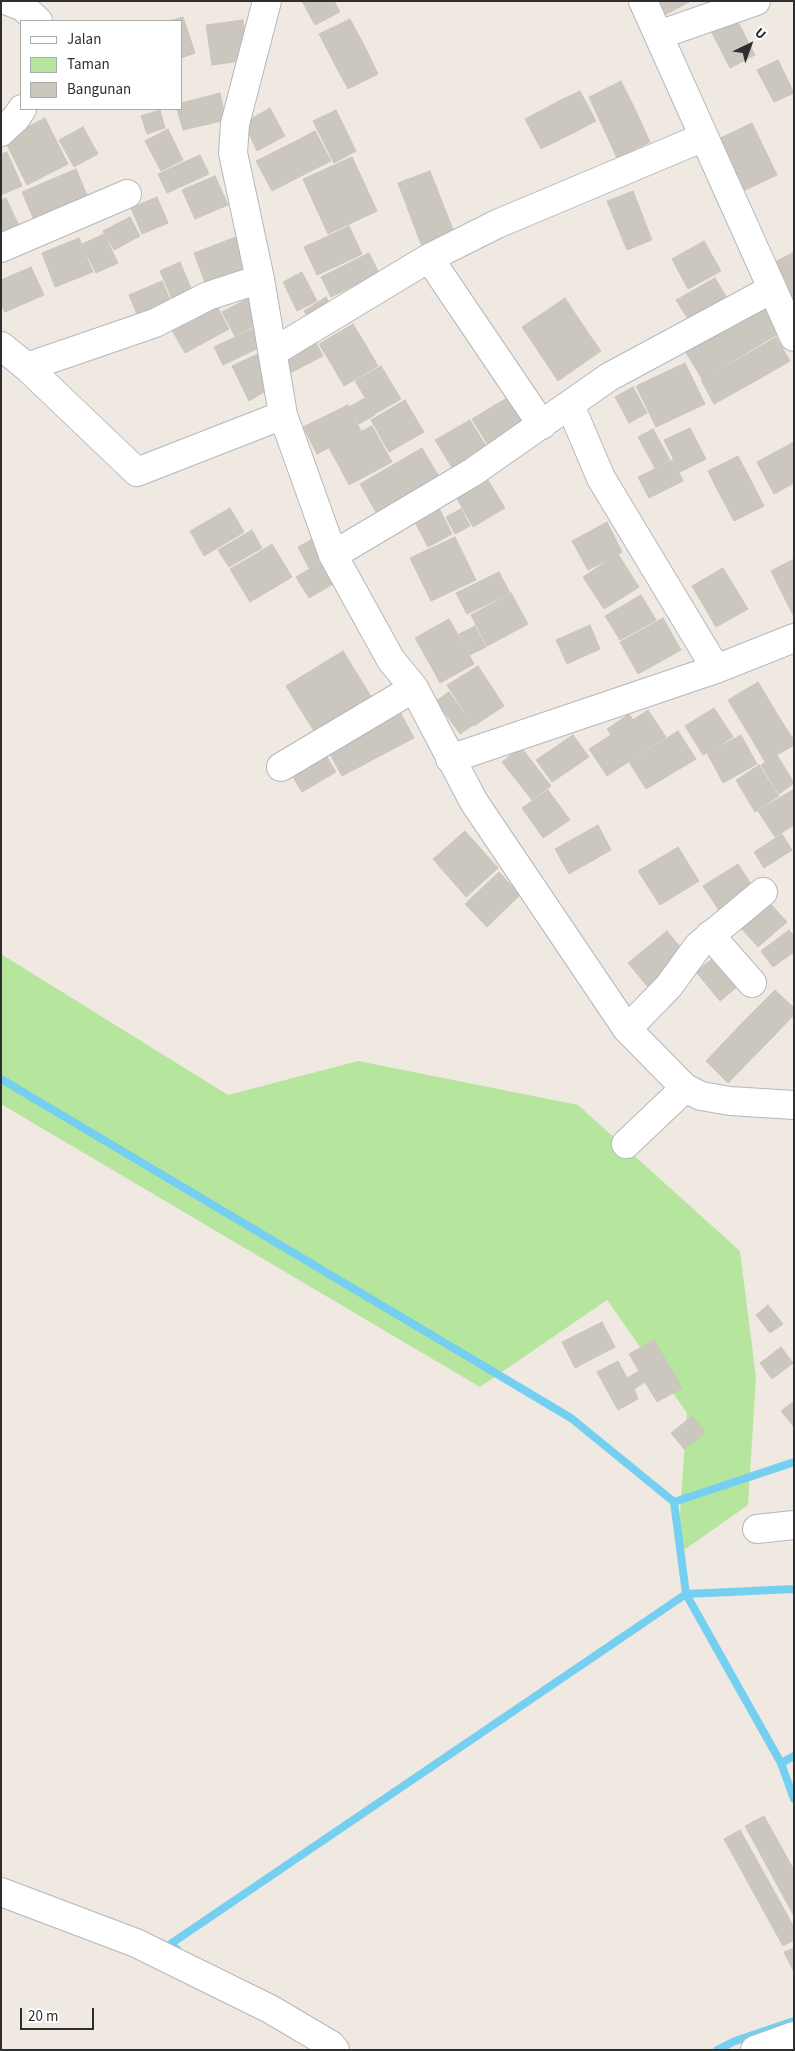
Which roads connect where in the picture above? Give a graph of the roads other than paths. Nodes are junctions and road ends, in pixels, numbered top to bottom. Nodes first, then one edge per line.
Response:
1 (8, 1) edge
2 (267, 1) edge
3 (643, 1) edge
4 (756, 1) edge
5 (37, 20) edge
6 (659, 35) junction
7 (21, 110) edge
8 (1, 132) edge
9 (704, 137) junction
10 (127, 194) dead end
11 (1, 248) edge
12 (429, 258) junction
13 (260, 279) junction
14 (772, 289) junction
15 (794, 337) edge
16 (2, 347) edge
17 (273, 352) junction
18 (27, 367) junction
19 (570, 405) junction
20 (282, 415) junction
21 (542, 425) junction
22 (333, 555) junction
23 (794, 638) edge
24 (716, 669) junction
25 (414, 688) junction
26 (450, 759) junction
27 (281, 767) dead end
28 (762, 892) dead end
29 (710, 935) junction
30 (752, 983) dead end
31 (627, 1029) junction
32 (685, 1088) junction
33 (794, 1105) edge
34 (626, 1144) dead end
35 (794, 1525) edge
36 (757, 1529) dead end
37 (1, 1892) edge
38 (794, 2036) edge
39 (335, 2050) edge
40 (755, 2050) edge

1 - 5 street
2 - 13 street
3 - 6 street
4 - 6 street
6 - 9 street
7 - 8 street
9 - 12 street
9 - 14 street
10 - 11 street
12 - 17 street
12 - 21 street
13 - 17 street
13 - 18 street
14 - 15 street
14 - 19 street
16 - 18 street
17 - 20 street
18 - 20 street
19 - 21 street
19 - 24 street
20 - 22 street
21 - 22 street
22 - 25 street
23 - 24 street
24 - 26 street
25 - 26 street
25 - 27 street
26 - 31 street
28 - 29 street
29 - 30 street
29 - 31 street
31 - 32 street
32 - 33 street
32 - 34 street
35 - 36 street
37 - 39 street
38 - 40 street

